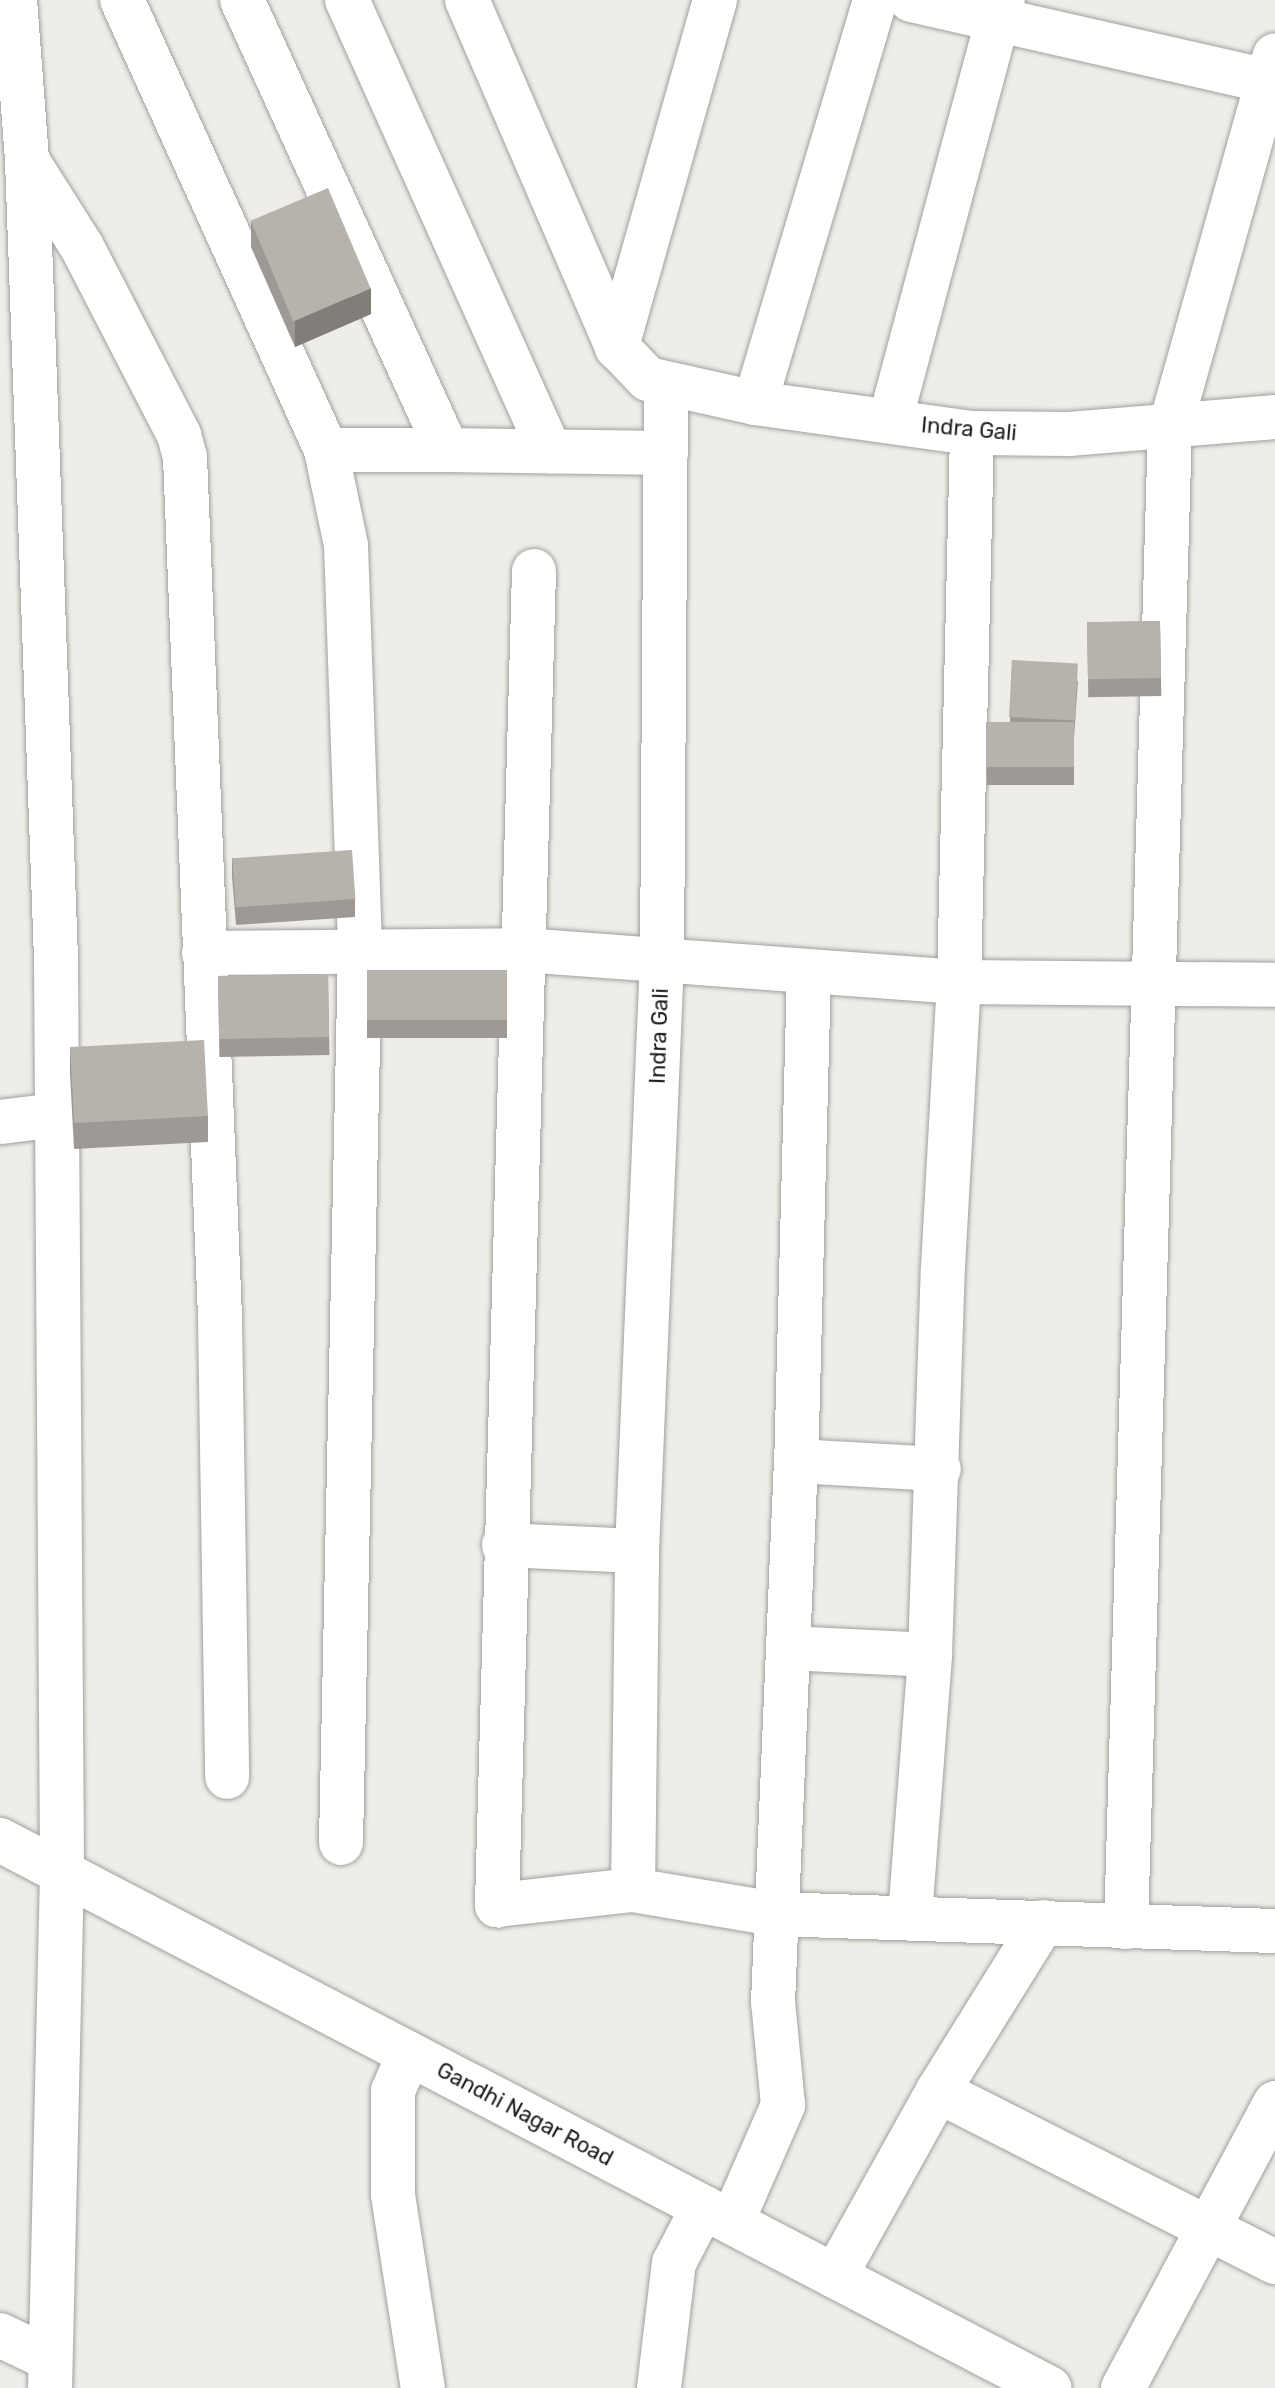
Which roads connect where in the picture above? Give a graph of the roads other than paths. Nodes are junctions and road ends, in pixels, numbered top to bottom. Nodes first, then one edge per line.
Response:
1 (122, 0) edge
2 (242, 0) edge
3 (347, 0) edge
4 (467, 0) edge
5 (715, 0) edge
6 (875, 0) edge
7 (911, 0) edge
8 (27, 3) edge
9 (1000, 10) edge
10 (487, 20) edge
11 (1272, 69) edge
12 (14, 160) edge
13 (617, 347) junction
14 (657, 383) junction
15 (755, 403) junction
16 (1275, 417) edge
17 (890, 421) junction
18 (1170, 428) junction
19 (972, 433) junction
20 (326, 450) junction
21 (447, 450) junction
22 (550, 452) junction
23 (666, 453) junction
24 (534, 571) dead end
25 (360, 950) junction
26 (523, 950) junction
27 (204, 953) junction
28 (662, 960) junction
29 (809, 972) junction
30 (959, 982) junction
31 (1275, 985) edge
32 (1152, 987) junction
33 (57, 1115) junction
34 (0, 1122) edge
35 (796, 1461) junction
36 (939, 1469) junction
37 (504, 1545) junction
38 (637, 1551) junction
39 (789, 1648) junction
40 (930, 1655) junction
41 (227, 1777) dead end
42 (0, 1840) edge
43 (341, 1843) dead end
44 (62, 1873) junction
45 (633, 1890) junction
46 (775, 1914) junction
47 (910, 1916) junction
48 (1043, 1922) junction
49 (1126, 1927) junction
50 (1275, 1931) edge
51 (409, 2054) junction
52 (938, 2091) junction
53 (1275, 2103) edge
54 (718, 2215) junction
55 (1208, 2228) junction
56 (1275, 2262) edge
57 (835, 2276) junction
58 (0, 2335) edge
59 (50, 2374) edge
60 (423, 2388) edge
61 (659, 2388) edge
62 (1049, 2388) edge
63 (1123, 2388) edge

1 - 20 street
2 - 21 street
3 - 22 street
4 - 10 street
5 - 13 street
6 - 15 street
7 - 9 street
8 - 12 street
9 - 11 street
9 - 17 street
10 - 13 street
11 - 18 street
12 - 27 street
12 - 33 street
13 - 14 street
14 - 15 street, Indra Gali
14 - 23 street, Indra Gali
15 - 17 street, Indra Gali
16 - 18 street, Indra Gali
17 - 19 street, Indra Gali
18 - 19 street, Indra Gali
18 - 32 street
19 - 30 street
20 - 21 street
20 - 25 street
21 - 22 street
22 - 23 street
23 - 28 street, Indra Gali
24 - 26 street
25 - 26 street
25 - 27 street
25 - 43 street
26 - 28 street
26 - 37 street
27 - 41 street
28 - 29 street
28 - 38 street, Indra Gali
29 - 30 street
29 - 35 street
30 - 32 street
30 - 36 street
31 - 32 street
32 - 49 street
33 - 34 street
33 - 44 street
35 - 36 street
35 - 39 street
36 - 40 street
37 - 38 street
37 - 45 street
38 - 45 street, Indra Gali
39 - 40 street
39 - 46 street
40 - 47 street
42 - 44 street, Gandhi Nagar Road
44 - 51 street, Gandhi Nagar Road
44 - 59 street
45 - 46 street
46 - 47 street
46 - 54 street
47 - 48 street
48 - 49 street
48 - 52 street
49 - 50 street
51 - 54 street, Gandhi Nagar Road
51 - 60 street
52 - 55 street
52 - 57 street
53 - 55 street
54 - 57 street, Gandhi Nagar Road
54 - 61 street
55 - 56 street
55 - 63 street
57 - 62 street, Gandhi Nagar Road
58 - 59 street

